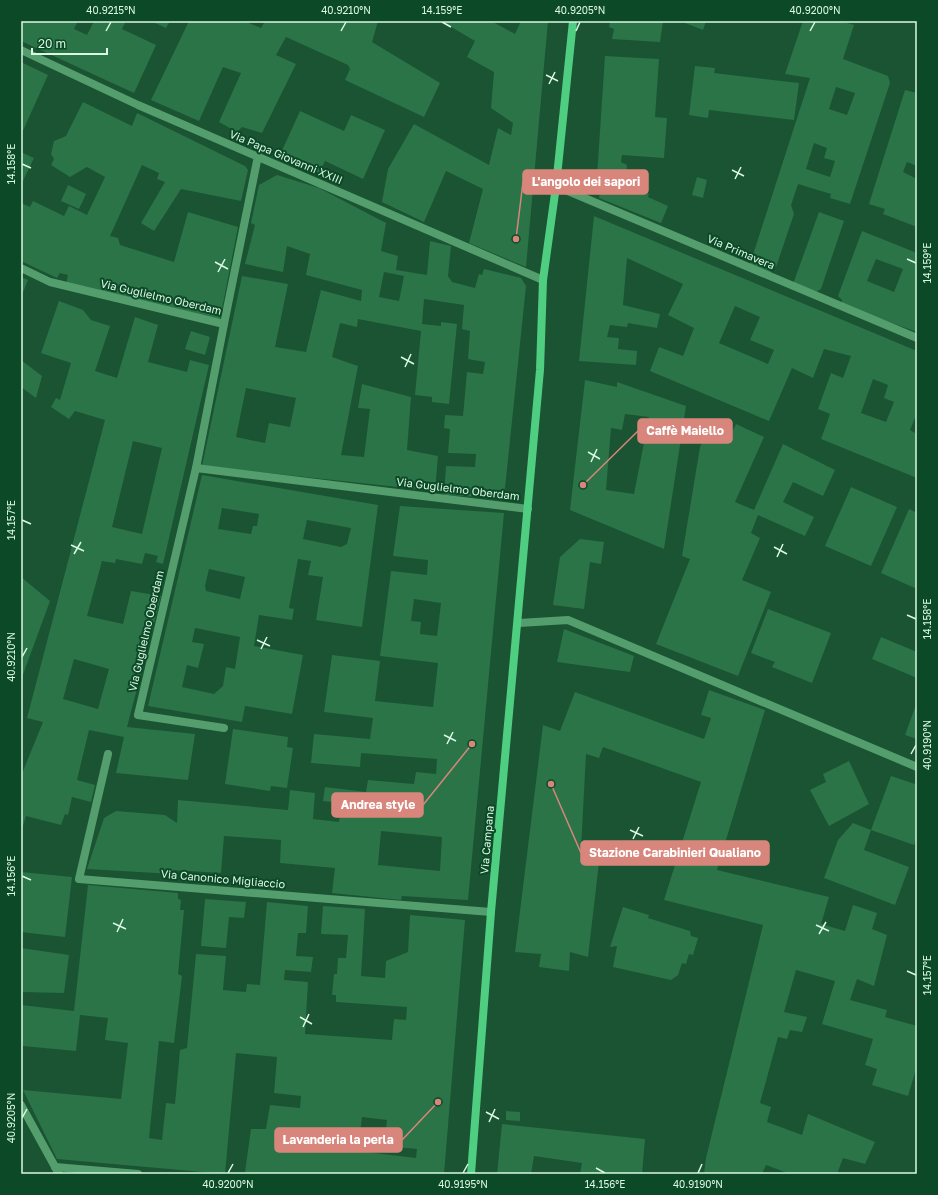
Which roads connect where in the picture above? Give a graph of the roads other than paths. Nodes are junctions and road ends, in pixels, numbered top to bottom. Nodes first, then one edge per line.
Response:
1 (573, 21) edge
2 (21, 50) edge
3 (258, 156) junction
4 (556, 186) junction
5 (21, 268) edge
6 (544, 280) junction
7 (224, 324) junction
8 (917, 338) edge
9 (196, 468) junction
10 (528, 509) junction
11 (519, 623) junction
12 (224, 728) dead end
13 (108, 754) dead end
14 (917, 767) edge
15 (491, 912) junction
16 (21, 1105) edge
17 (57, 1170) edge
18 (138, 1174) edge
19 (471, 1174) edge

1 - 4 main road, Via Campana
2 - 3 street, Via Papa Giovanni XXIII
3 - 6 street, Via Papa Giovanni XXIII
3 - 7 street
4 - 6 main road, Via Campana
4 - 8 street, Via Primavera
5 - 7 street, Via Guglielmo Oberdam
6 - 10 main road, Via Campana
7 - 9 street, Via Guglielmo Oberdam
9 - 10 street, Via Guglielmo Oberdam
9 - 12 street, Via Guglielmo Oberdam
10 - 11 main road, Via Campana
11 - 14 street
11 - 15 main road, Via Campana
13 - 15 street, Via Canonico Migliaccio
15 - 19 main road, Via Campana
16 - 17 street
17 - 18 street

